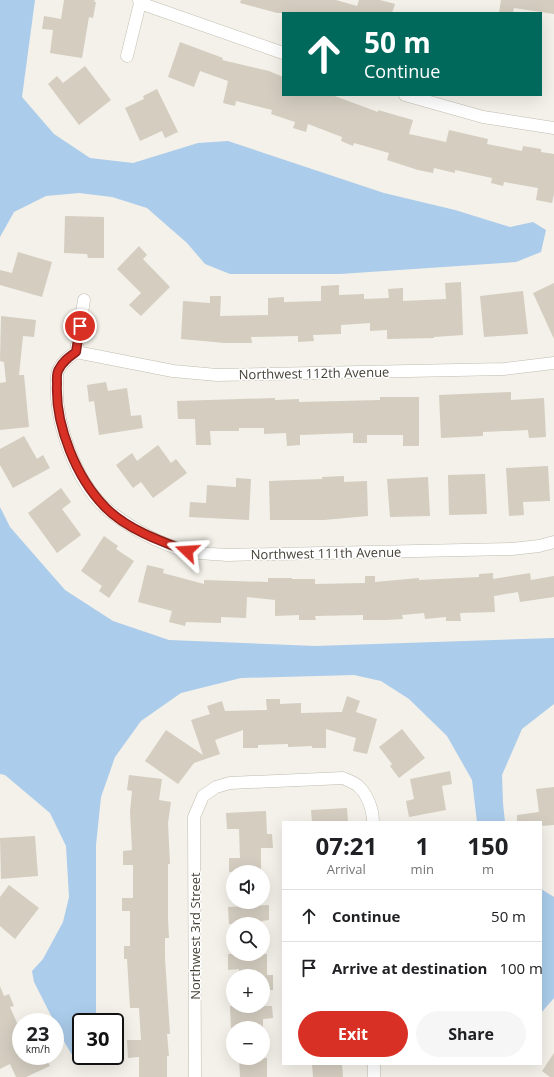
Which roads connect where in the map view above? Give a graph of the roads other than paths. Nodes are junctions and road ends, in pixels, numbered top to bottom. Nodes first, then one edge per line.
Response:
1 (140, 2) edge
2 (282, 53) edge
3 (127, 56) dead end
4 (409, 96) edge
5 (554, 128) edge
6 (84, 300) dead end
7 (76, 352) junction
8 (554, 363) edge
9 (554, 542) edge
10 (373, 821) edge
11 (374, 1065) edge
12 (196, 1077) edge
13 (374, 1077) edge

1 - 2 street
1 - 3 street
4 - 5 street
6 - 7 street
7 - 8 street, Northwest 112th Avenue
7 - 9 street, Northwest 111th Avenue
10 - 12 street, Northwest 3rd Street
11 - 13 street

